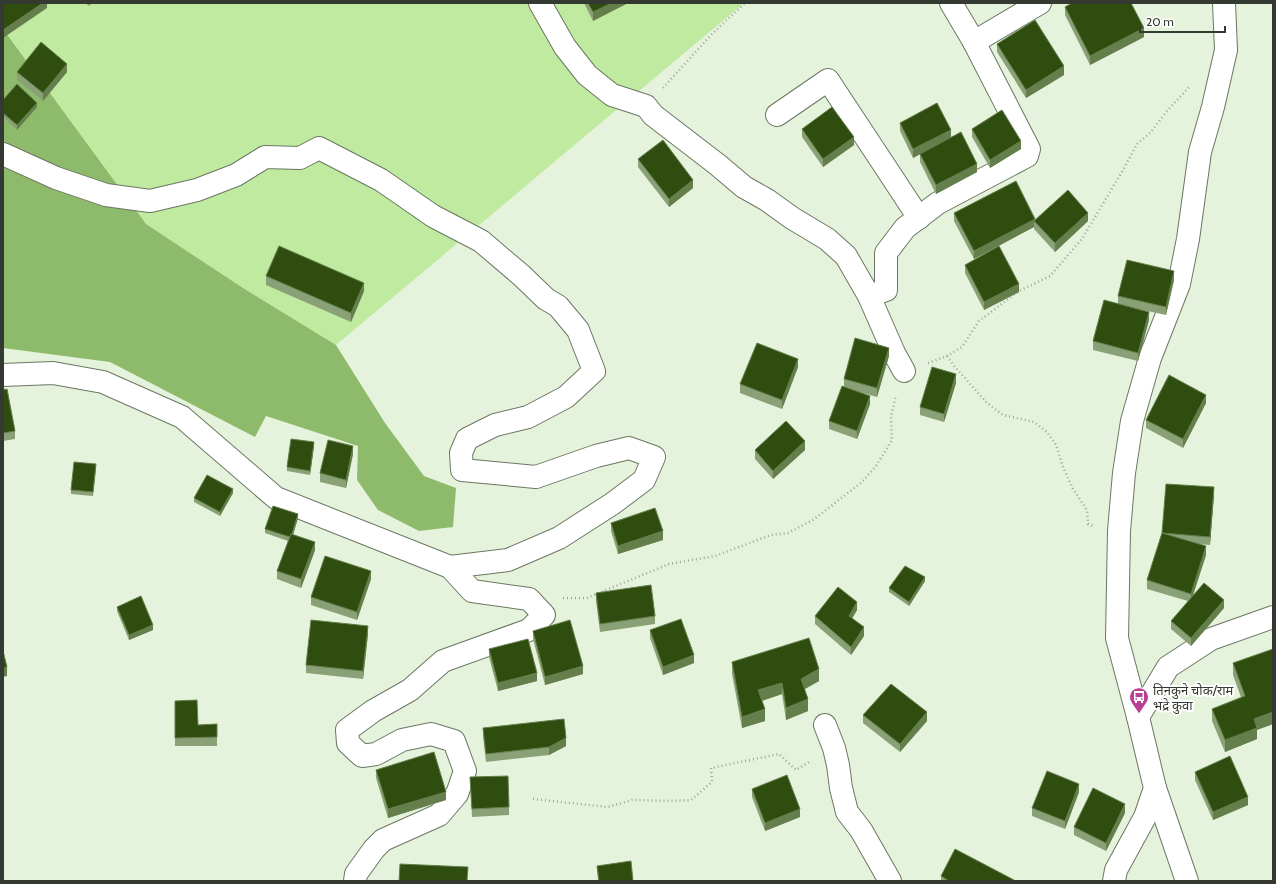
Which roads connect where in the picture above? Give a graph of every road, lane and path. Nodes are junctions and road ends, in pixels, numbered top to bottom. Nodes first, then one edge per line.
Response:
1 (540, 3) edge
2 (745, 3) edge
3 (951, 3) edge
4 (1040, 3) edge
5 (1224, 3) edge
6 (974, 42) junction
7 (1194, 82) dead end
8 (646, 106) junction
9 (777, 115) dead end
10 (3, 154) edge
11 (919, 218) junction
12 (869, 296) junction
13 (947, 356) junction
14 (904, 371) junction
15 (3, 375) edge
16 (1119, 531) junction
17 (450, 567) junction
18 (529, 599) junction
19 (1273, 616) edge
20 (1138, 717) junction
21 (826, 725) dead end
22 (834, 748) junction
23 (1155, 788) junction
24 (533, 799) dead end
25 (355, 881) edge
26 (890, 881) edge
27 (1114, 881) edge
28 (1187, 881) edge

1 - 8 street
2 - 8 path
3 - 6 street
4 - 6 street
5 - 16 street
6 - 11 street
7 - 13 path
8 - 12 street
9 - 11 street
10 - 17 street
11 - 12 street
12 - 14 street
13 - 14 path
13 - 16 path
14 - 18 path
15 - 17 street
16 - 20 street
17 - 18 street
18 - 25 street
19 - 20 street
20 - 23 street
21 - 22 street
22 - 24 path
22 - 26 street
23 - 27 street
23 - 28 street

